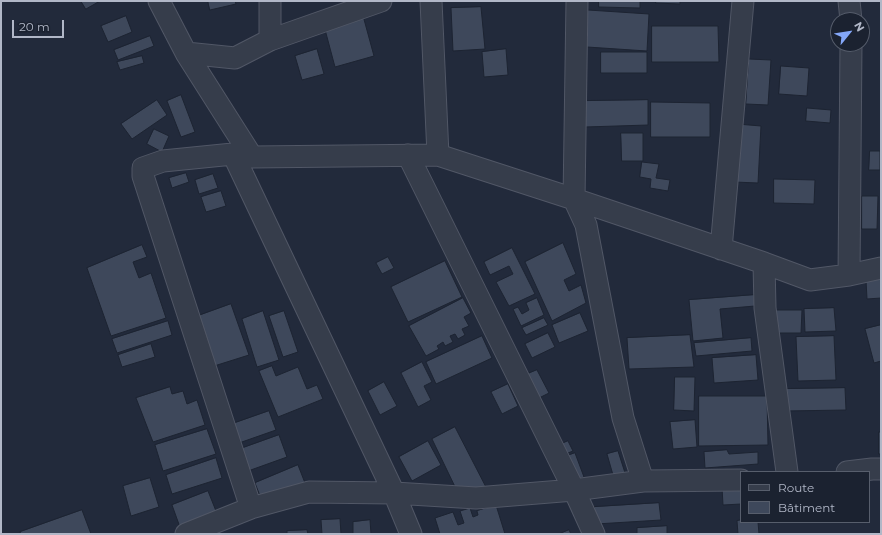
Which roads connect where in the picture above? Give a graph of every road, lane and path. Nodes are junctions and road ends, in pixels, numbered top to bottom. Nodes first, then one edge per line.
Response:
1 (158, 1) edge
2 (270, 1) edge
3 (381, 1) edge
4 (431, 1) edge
5 (577, 1) edge
6 (743, 1) edge
7 (849, 1) edge
8 (850, 12) edge
9 (270, 40) junction
10 (851, 52) edge
11 (186, 53) junction
12 (243, 155) junction
13 (408, 155) junction
14 (438, 155) junction
15 (574, 199) junction
16 (721, 248) junction
17 (764, 263) junction
18 (881, 268) edge
19 (849, 275) junction
20 (881, 469) edge
21 (787, 471) edge
22 (855, 471) edge
23 (740, 480) edge
24 (643, 481) junction
25 (574, 490) junction
26 (394, 493) junction
27 (251, 508) junction
28 (186, 534) edge
29 (411, 534) edge
30 (594, 534) edge

1 - 11 street
2 - 9 street
3 - 9 street
4 - 14 street
5 - 15 street
6 - 16 street
7 - 8 street
9 - 11 street
10 - 19 street
11 - 12 street
12 - 13 street
12 - 26 street
12 - 27 street
13 - 14 street
13 - 25 street
14 - 15 street
15 - 16 street
15 - 24 street
16 - 17 street
17 - 19 street
17 - 21 street
18 - 19 street
20 - 22 street
23 - 24 street
24 - 25 street
25 - 26 street
25 - 30 street
26 - 27 street
26 - 29 street
27 - 28 street

